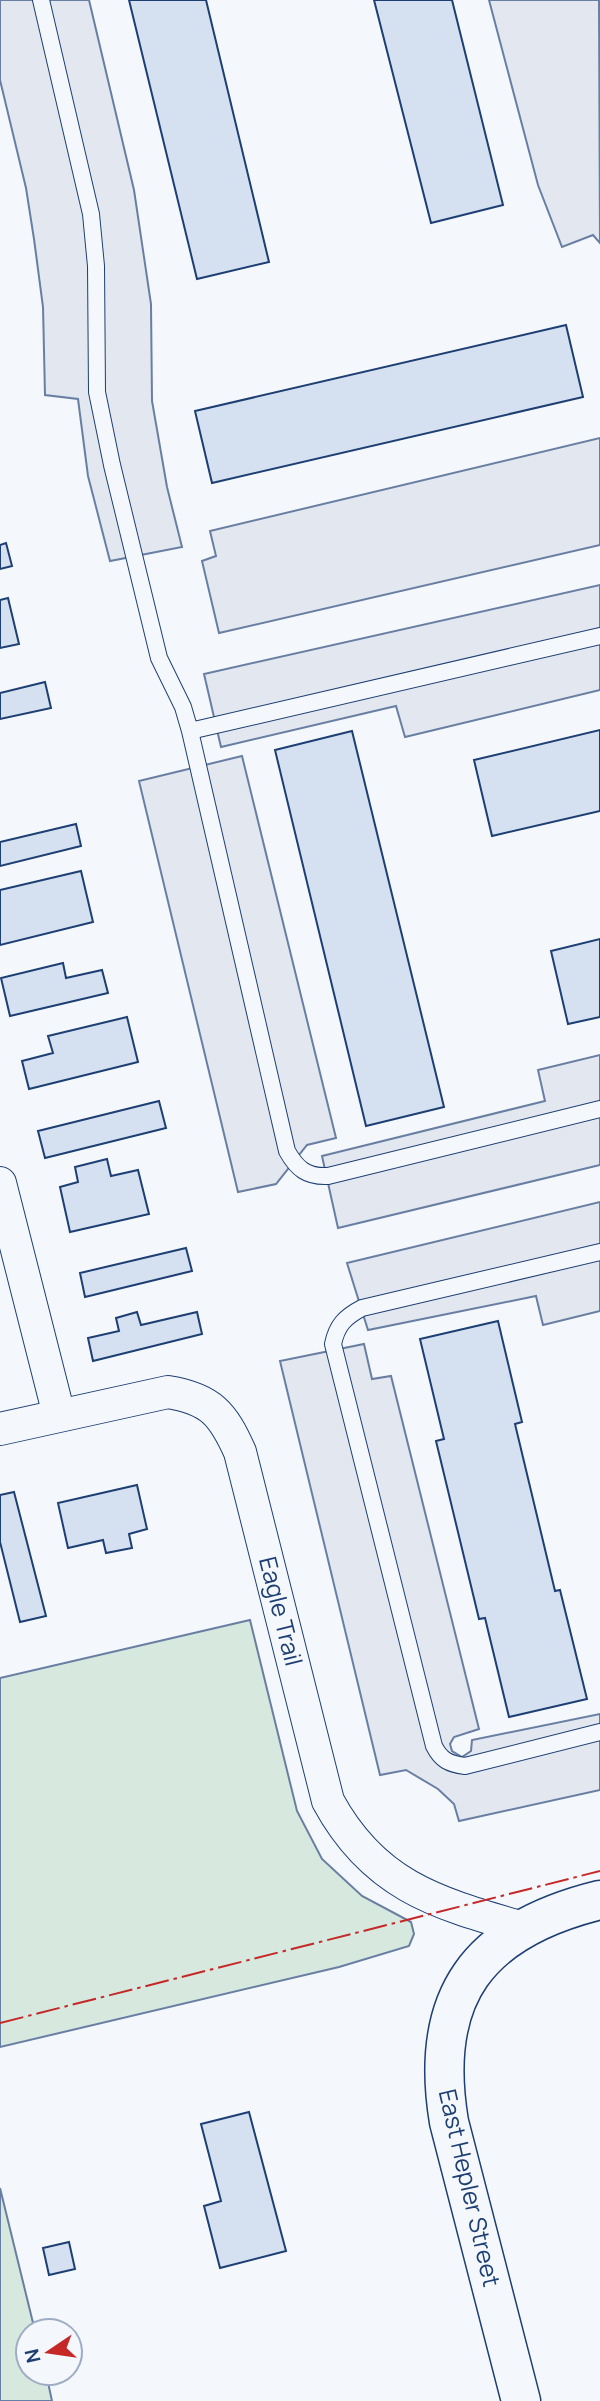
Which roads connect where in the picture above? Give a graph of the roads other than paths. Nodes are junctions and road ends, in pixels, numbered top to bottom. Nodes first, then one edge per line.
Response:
1 (41, 0) edge
2 (600, 636) edge
3 (190, 731) junction
4 (600, 1109) edge
5 (0, 1183) edge
6 (600, 1252) edge
7 (59, 1415) junction
8 (0, 1429) edge
9 (600, 1732) edge
10 (600, 1900) edge
11 (510, 1937) junction
12 (521, 2401) edge

1 - 3 lane
2 - 3 lane
3 - 4 lane
5 - 7 street
6 - 9 lane
7 - 8 street, Eagle Trail
7 - 11 street, Eagle Trail
10 - 11 street
11 - 12 street, East Hepler Street

